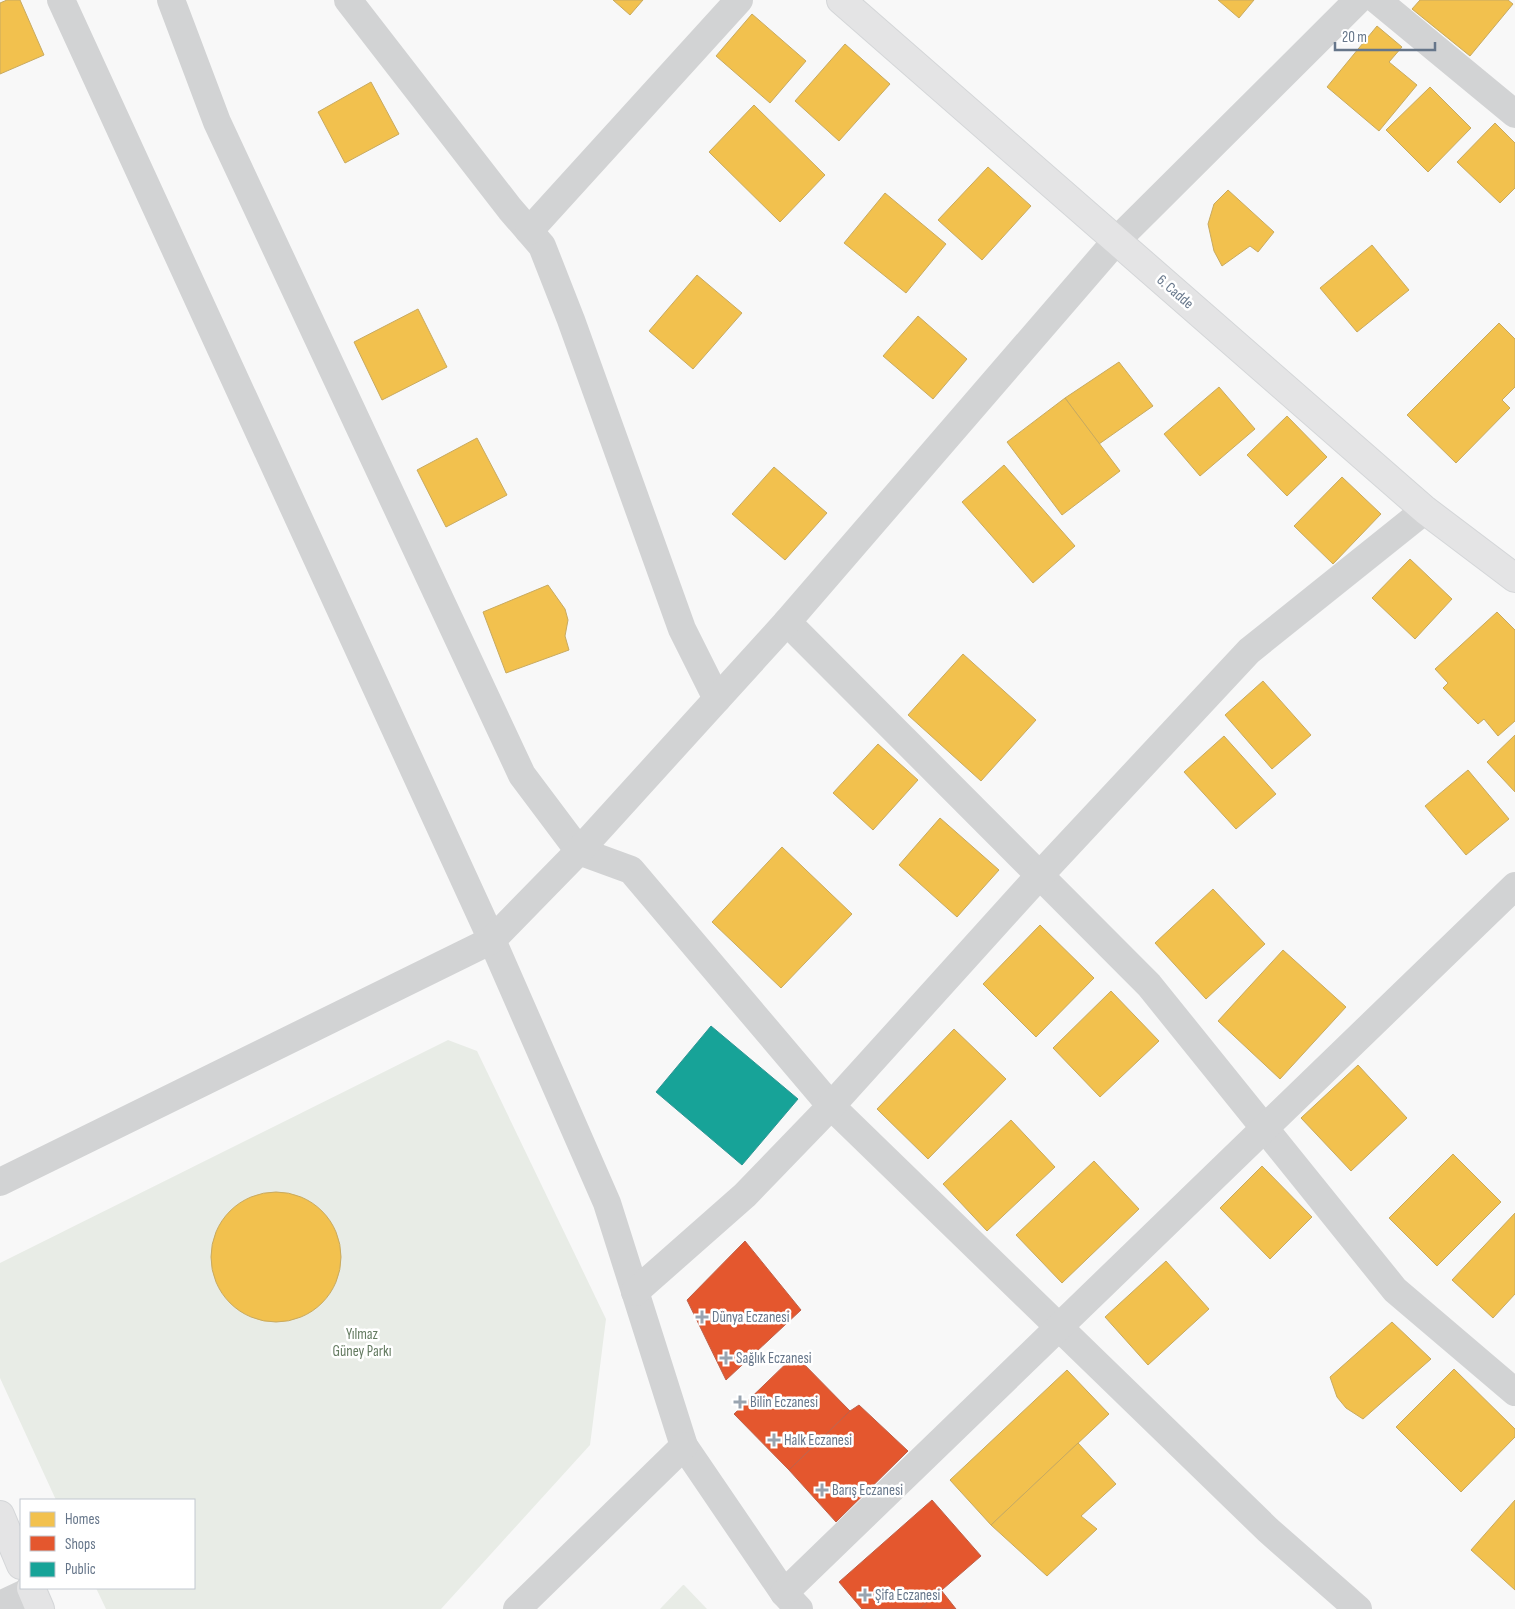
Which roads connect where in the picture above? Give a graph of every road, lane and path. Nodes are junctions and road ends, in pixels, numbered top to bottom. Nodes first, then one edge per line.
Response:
1 (61, 0) edge
2 (171, 0) edge
3 (348, 0) edge
4 (739, 0) edge
5 (841, 0) edge
6 (1358, 0) edge
7 (1377, 0) edge
8 (1515, 114) edge
9 (529, 231) junction
10 (1116, 240) junction
11 (1425, 510) junction
12 (1515, 578) edge
13 (787, 622) junction
14 (717, 699) junction
15 (579, 851) junction
16 (1039, 876) junction
17 (1515, 886) edge
18 (492, 940) junction
19 (831, 1106) junction
20 (1266, 1129) junction
21 (0, 1182) edge
22 (635, 1292) junction
23 (1058, 1326) junction
24 (1515, 1392) edge
25 (684, 1446) junction
26 (0, 1515) edge
27 (20, 1563) edge
28 (34, 1595) edge
29 (792, 1601) edge
30 (0, 1604) edge
31 (517, 1609) edge
32 (1358, 1609) edge

1 - 18 street
2 - 15 street
3 - 9 street
4 - 9 street
5 - 10 street, 6. Cadde
6 - 10 street
7 - 8 street
9 - 14 street
10 - 11 street, 6. Cadde
10 - 13 street
11 - 12 street, 6. Cadde
11 - 16 street
13 - 14 street
13 - 16 street
14 - 15 street
15 - 18 street
15 - 19 street
16 - 19 street
16 - 20 street
17 - 20 street
18 - 21 street
18 - 22 street
19 - 22 street
19 - 23 street
20 - 23 street
20 - 24 street
22 - 25 street
23 - 29 street
23 - 32 street
25 - 29 street
25 - 31 street
26 - 27 street
28 - 30 street

